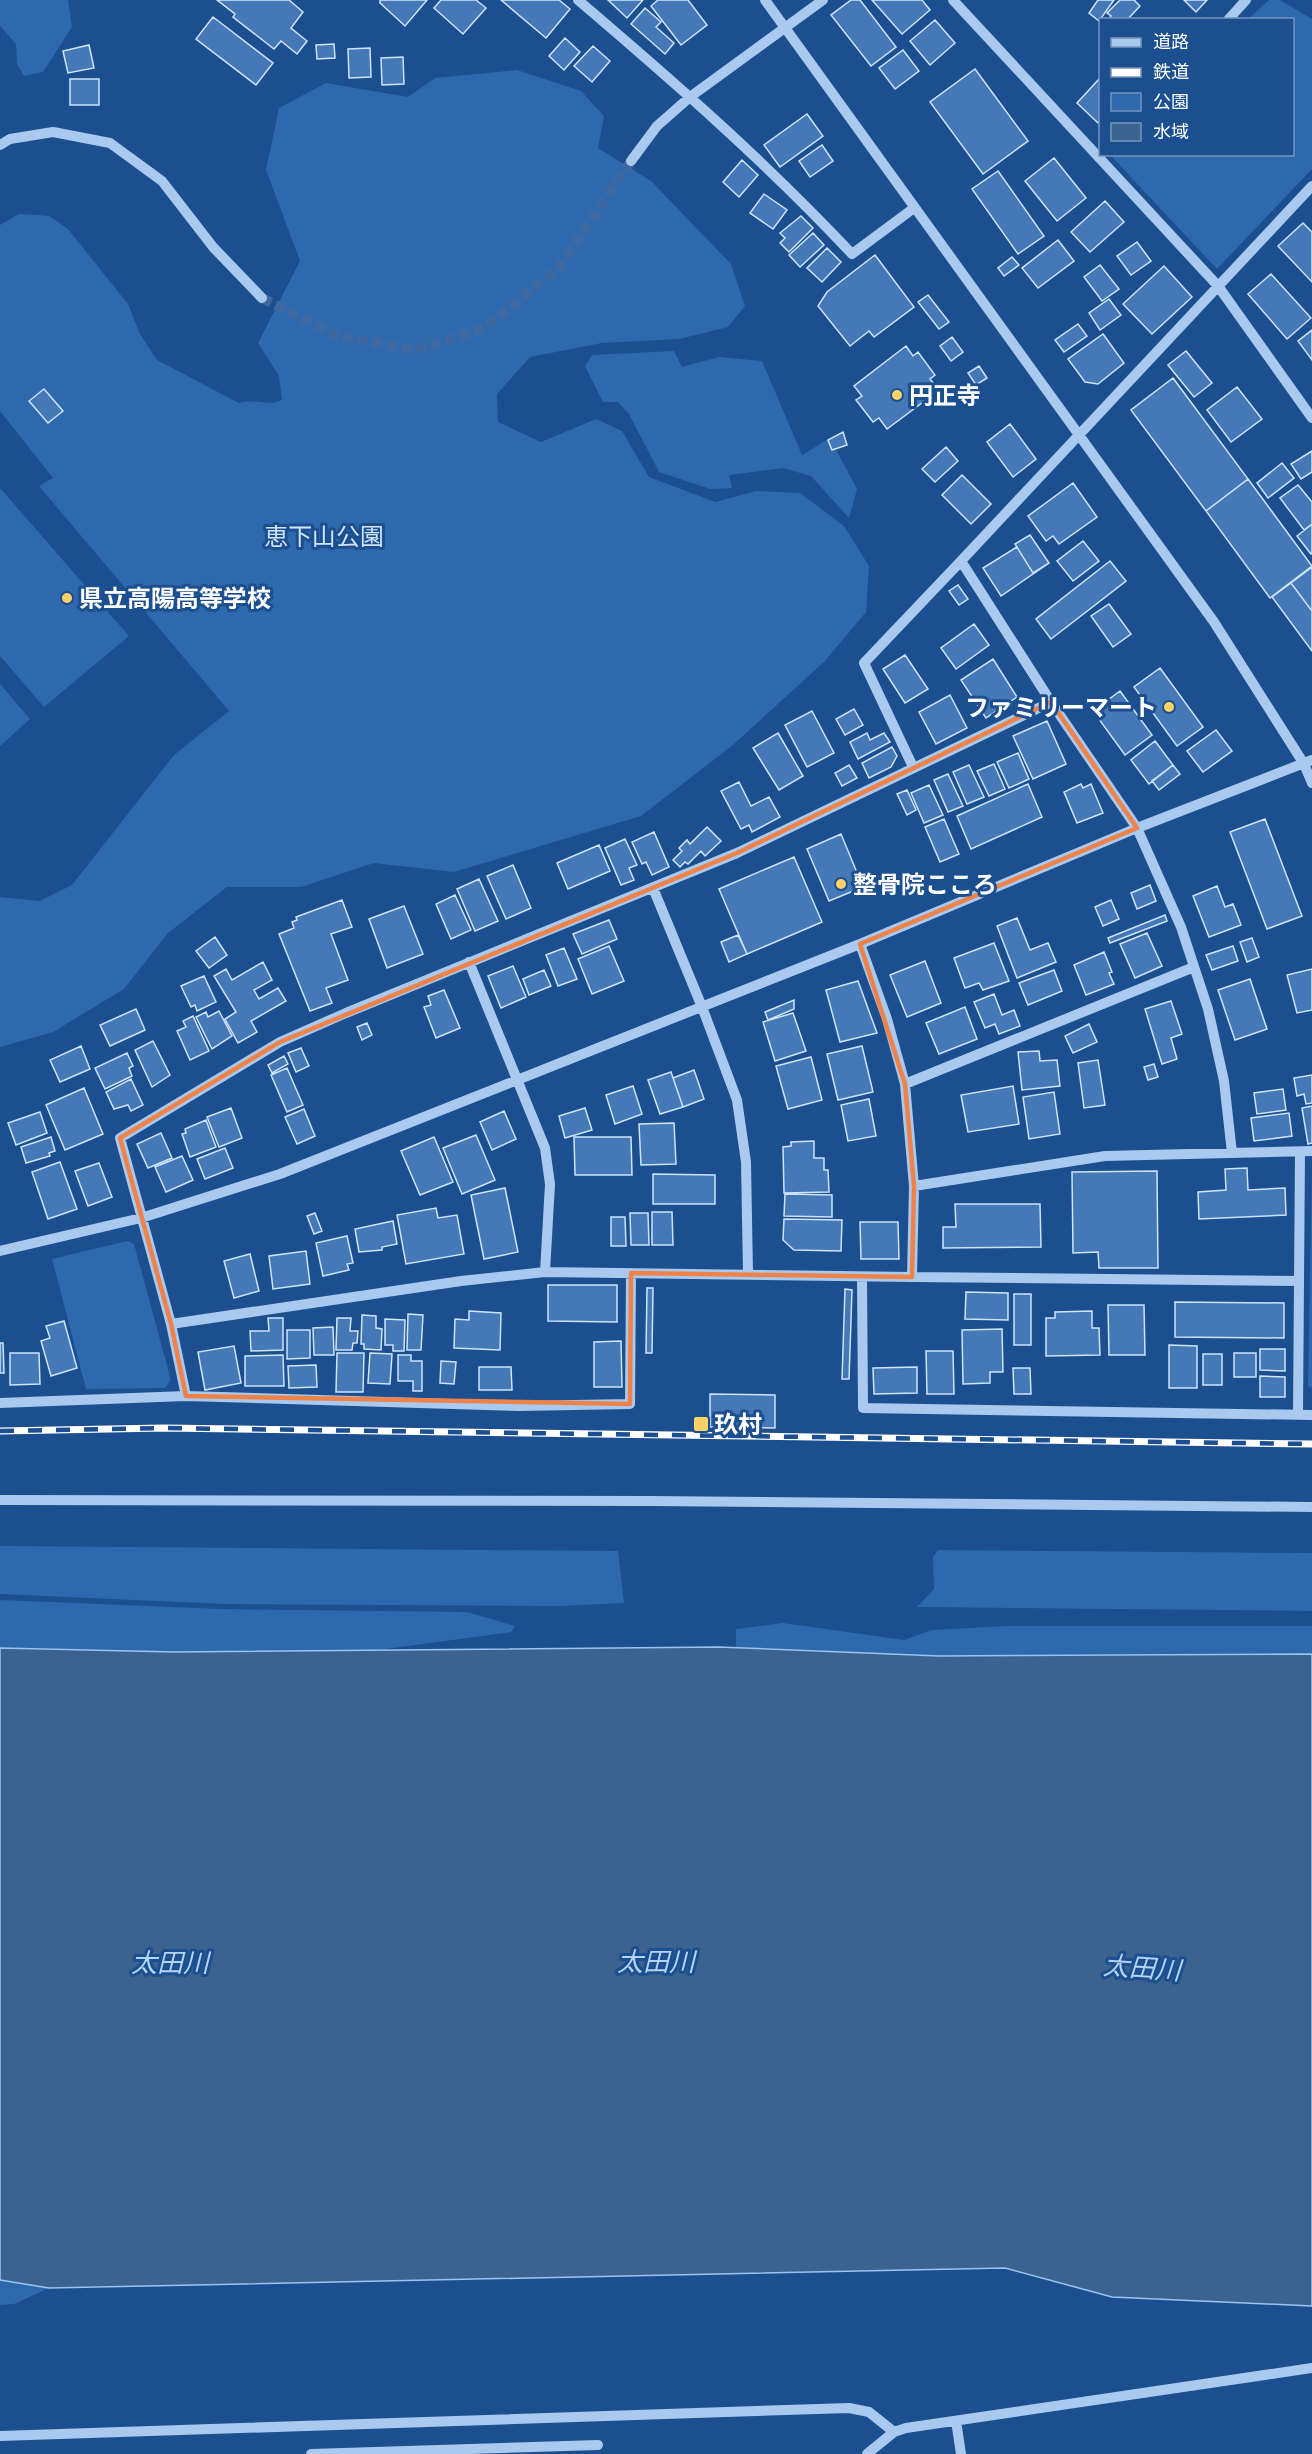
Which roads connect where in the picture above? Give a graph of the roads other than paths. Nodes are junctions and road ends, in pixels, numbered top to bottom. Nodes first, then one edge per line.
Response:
1 (578, 0) edge
2 (765, 0) edge
3 (823, 0) edge
4 (953, 0) edge
5 (1246, 0) edge
6 (1230, 18) edge
7 (784, 28) junction
8 (690, 97) junction
9 (0, 145) edge
10 (1099, 155) edge
11 (1100, 156) edge
12 (631, 161) tunnel mouth
13 (1312, 186) edge
14 (914, 208) junction
15 (1218, 286) junction
16 (262, 298) tunnel mouth
17 (1312, 418) edge
18 (1077, 435) junction
19 (961, 561) junction
20 (1051, 702) junction
21 (1308, 762) edge
22 (913, 767) junction
23 (1312, 783) edge
24 (1137, 828) junction
25 (653, 888) junction
26 (860, 944) junction
27 (469, 962) junction
28 (1194, 967) junction
29 (702, 1007) junction
30 (517, 1080) junction
31 (905, 1084) junction
32 (1300, 1152) junction
33 (1312, 1152) edge
34 (1232, 1153) junction
35 (914, 1186) junction
36 (141, 1218) junction
37 (0, 1251) edge
38 (546, 1272) junction
39 (631, 1273) junction
40 (748, 1274) junction
41 (862, 1277) junction
42 (912, 1277) junction
43 (1299, 1281) junction
44 (171, 1324) junction
45 (186, 1396) junction
46 (0, 1403) edge
47 (1298, 1415) junction
48 (1312, 1415) edge
49 (0, 1500) edge
50 (1312, 1507) edge
51 (1312, 2368) edge
52 (956, 2421) junction
53 (894, 2432) junction
54 (0, 2436) edge
55 (598, 2445) dead end
56 (311, 2454) edge
57 (867, 2454) edge
58 (961, 2454) edge

1 - 8 street
2 - 7 street
3 - 7 street
4 - 10 street
5 - 6 street
7 - 8 street
7 - 14 street
8 - 12 street
8 - 14 street
9 - 16 street
11 - 15 street
13 - 15 street
14 - 18 street
15 - 17 street
15 - 18 street
18 - 19 street
18 - 21 street
19 - 20 street
19 - 22 street
20 - 22 street
20 - 24 street
21 - 23 street
21 - 24 street
22 - 25 street
24 - 26 street
24 - 28 street
25 - 27 street
25 - 29 street
26 - 29 street
26 - 31 street
27 - 30 street
27 - 36 street
28 - 31 street
28 - 34 street
29 - 30 street
29 - 40 street
30 - 36 street
30 - 38 street
31 - 35 street
32 - 33 street
32 - 34 street
32 - 43 street
34 - 35 street
35 - 42 street
36 - 37 street
36 - 44 street
38 - 39 street
38 - 44 street
39 - 40 street
39 - 45 street
40 - 41 street
41 - 42 street
41 - 47 street
42 - 43 street
43 - 47 street
44 - 45 street
45 - 46 street
47 - 48 street
49 - 50 street
51 - 52 street
52 - 53 street
52 - 58 street
53 - 54 street
53 - 57 street
55 - 56 street

